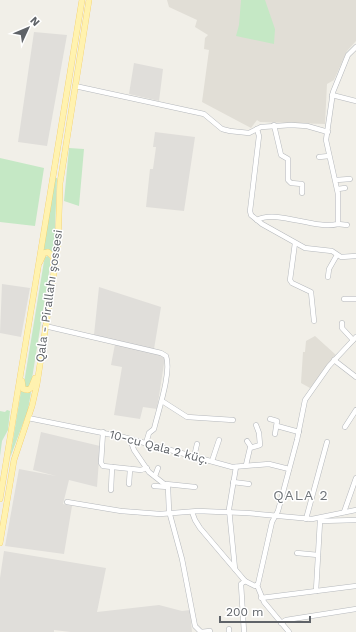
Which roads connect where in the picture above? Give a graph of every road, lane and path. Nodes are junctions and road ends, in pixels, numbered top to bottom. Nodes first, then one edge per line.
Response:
1 (82, 0) edge
2 (89, 0) edge
3 (356, 47) edge
4 (350, 52) junction
5 (356, 54) edge
6 (75, 86) junction
7 (332, 94) junction
8 (356, 101) edge
9 (274, 125) junction
10 (257, 129) junction
11 (328, 132) junction
12 (329, 156) junction
13 (320, 157) dead end
14 (350, 179) dead end
15 (336, 180) junction
16 (345, 188) dead end
17 (338, 189) junction
18 (302, 193) dead end
19 (257, 220) junction
20 (338, 224) junction
21 (347, 225) dead end
22 (295, 243) junction
23 (337, 255) junction
24 (356, 256) edge
25 (36, 276) junction
26 (328, 277) dead end
27 (52, 282) junction
28 (356, 299) edge
29 (344, 300) dead end
30 (314, 321) dead end
31 (342, 323) dead end
32 (45, 326) junction
33 (354, 338) edge
34 (23, 355) junction
35 (40, 360) junction
36 (334, 360) junction
37 (356, 377) edge
38 (162, 401) junction
39 (356, 410) edge
40 (28, 418) junction
41 (270, 419) dead end
42 (233, 420) dead end
43 (256, 425) dead end
44 (277, 426) junction
45 (345, 427) dead end
46 (103, 432) junction
47 (299, 432) junction
48 (275, 434) dead end
49 (130, 438) junction
50 (219, 440) dead end
51 (247, 440) dead end
52 (327, 442) dead end
53 (146, 443) junction
54 (197, 444) dead end
55 (250, 447) junction
56 (194, 456) junction
57 (212, 461) junction
58 (246, 465) junction
59 (112, 467) junction
60 (147, 468) junction
61 (158, 468) dead end
62 (236, 468) junction
63 (130, 469) junction
64 (289, 469) junction
65 (155, 476) junction
66 (356, 478) edge
67 (233, 482) junction
68 (129, 484) dead end
69 (248, 484) dead end
70 (167, 485) junction
71 (154, 486) dead end
72 (195, 487) dead end
73 (111, 490) dead end
74 (0, 499) edge
75 (67, 502) dead end
76 (356, 510) edge
77 (192, 512) junction
78 (229, 512) junction
79 (344, 512) junction
80 (170, 514) junction
81 (275, 516) junction
82 (306, 519) junction
83 (320, 520) junction
84 (356, 520) edge
85 (0, 543) edge
86 (297, 553) dead end
87 (318, 555) junction
88 (235, 569) junction
89 (245, 581) junction
90 (257, 585) junction
91 (356, 586) edge
92 (316, 592) junction
93 (261, 598) junction
94 (356, 609) edge
95 (281, 623) junction
96 (210, 631) dead end
97 (201, 632) edge
98 (244, 632) edge
99 (289, 632) edge

1 - 25 main road, Qala - Pirallahı şossesi
2 - 6 main road, Qala - Pirallahı şossesi
3 - 4 street
4 - 5 street
4 - 7 street
6 - 10 street
6 - 27 main road, Qala - Pirallahı şossesi
7 - 8 street
7 - 11 street
9 - 10 street
9 - 11 street
9 - 18 street
10 - 19 street
11 - 12 street
12 - 13 street
12 - 15 street
14 - 15 street
15 - 17 street
16 - 17 street
17 - 20 street
19 - 20 street
19 - 22 street
20 - 21 street
22 - 23 street
22 - 30 street
23 - 24 street
23 - 26 street
25 - 27 main road
25 - 34 main road, Qala - Pirallahı şossesi
27 - 32 main road, Qala - Pirallahı şossesi
28 - 29 street
31 - 33 street
32 - 35 main road, Qala - Pirallahı şossesi
32 - 38 street
33 - 36 street
34 - 35 main road
34 - 74 main road, Qala - Pirallahı şossesi
35 - 40 main road, Qala - Pirallahı şossesi
36 - 37 street
36 - 47 street
38 - 42 street
38 - 53 street
39 - 45 street
40 - 46 street, 10-cu Qala 2 küç.
40 - 85 main road, Qala - Pirallahı şossesi
41 - 44 street
43 - 55 street
44 - 47 street
44 - 48 street
46 - 49 street, 10-cu Qala 2 küç.
46 - 59 street
47 - 64 street
49 - 53 street, 10-cu Qala 2 küç.
49 - 60 street
50 - 57 street
51 - 55 street
52 - 82 street
53 - 56 street, 10-cu Qala 2 küç.
54 - 56 street
55 - 58 street
56 - 57 street, 10-cu Qala 2 küç.
57 - 62 street, 10-cu Qala 2 küç.
58 - 62 street
58 - 64 street
59 - 63 street
59 - 73 street
60 - 63 street
60 - 65 street
61 - 65 street
62 - 67 street
63 - 68 street
64 - 81 street
65 - 70 street
66 - 79 street
67 - 69 street
67 - 78 street
70 - 71 street
70 - 72 street
70 - 80 street
75 - 80 street
76 - 79 street
77 - 78 street
77 - 80 street
77 - 88 street
78 - 81 street
78 - 88 street
79 - 83 street
80 - 97 street
81 - 82 street
81 - 90 street
82 - 83 street
83 - 84 street
83 - 87 street
86 - 87 street
87 - 92 street
88 - 89 street
89 - 90 street
89 - 98 street
90 - 93 street
91 - 92 street
92 - 93 street
93 - 95 street
94 - 95 street
95 - 99 street
96 - 97 street

